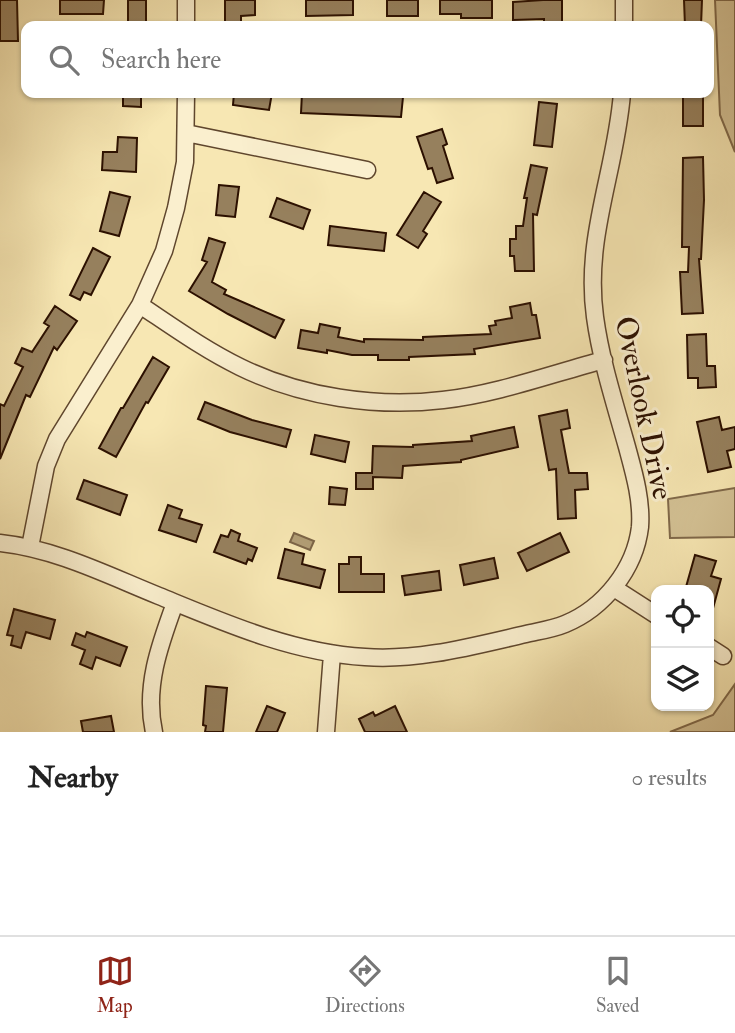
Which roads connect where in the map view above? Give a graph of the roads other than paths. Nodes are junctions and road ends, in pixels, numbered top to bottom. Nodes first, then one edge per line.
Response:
1 (186, 0) edge
2 (624, 0) edge
3 (186, 21) edge
4 (624, 21) edge
5 (186, 98) edge
6 (621, 98) edge
7 (186, 133) junction
8 (367, 170) dead end
9 (140, 305) junction
10 (604, 360) junction
11 (0, 543) edge
12 (30, 547) junction
13 (614, 588) junction
14 (175, 603) junction
15 (651, 611) edge
16 (332, 654) junction
17 (154, 732) edge
18 (326, 732) edge

1 - 3 street
2 - 4 street
5 - 7 street
6 - 10 street, Overlook Drive
7 - 8 street
7 - 9 street
9 - 10 street
9 - 12 street
10 - 13 street, Overlook Drive
11 - 12 street, Overlook Drive
12 - 14 street, Overlook Drive
13 - 15 street
13 - 16 street, Overlook Drive
14 - 16 street, Overlook Drive
14 - 17 street
16 - 18 street

